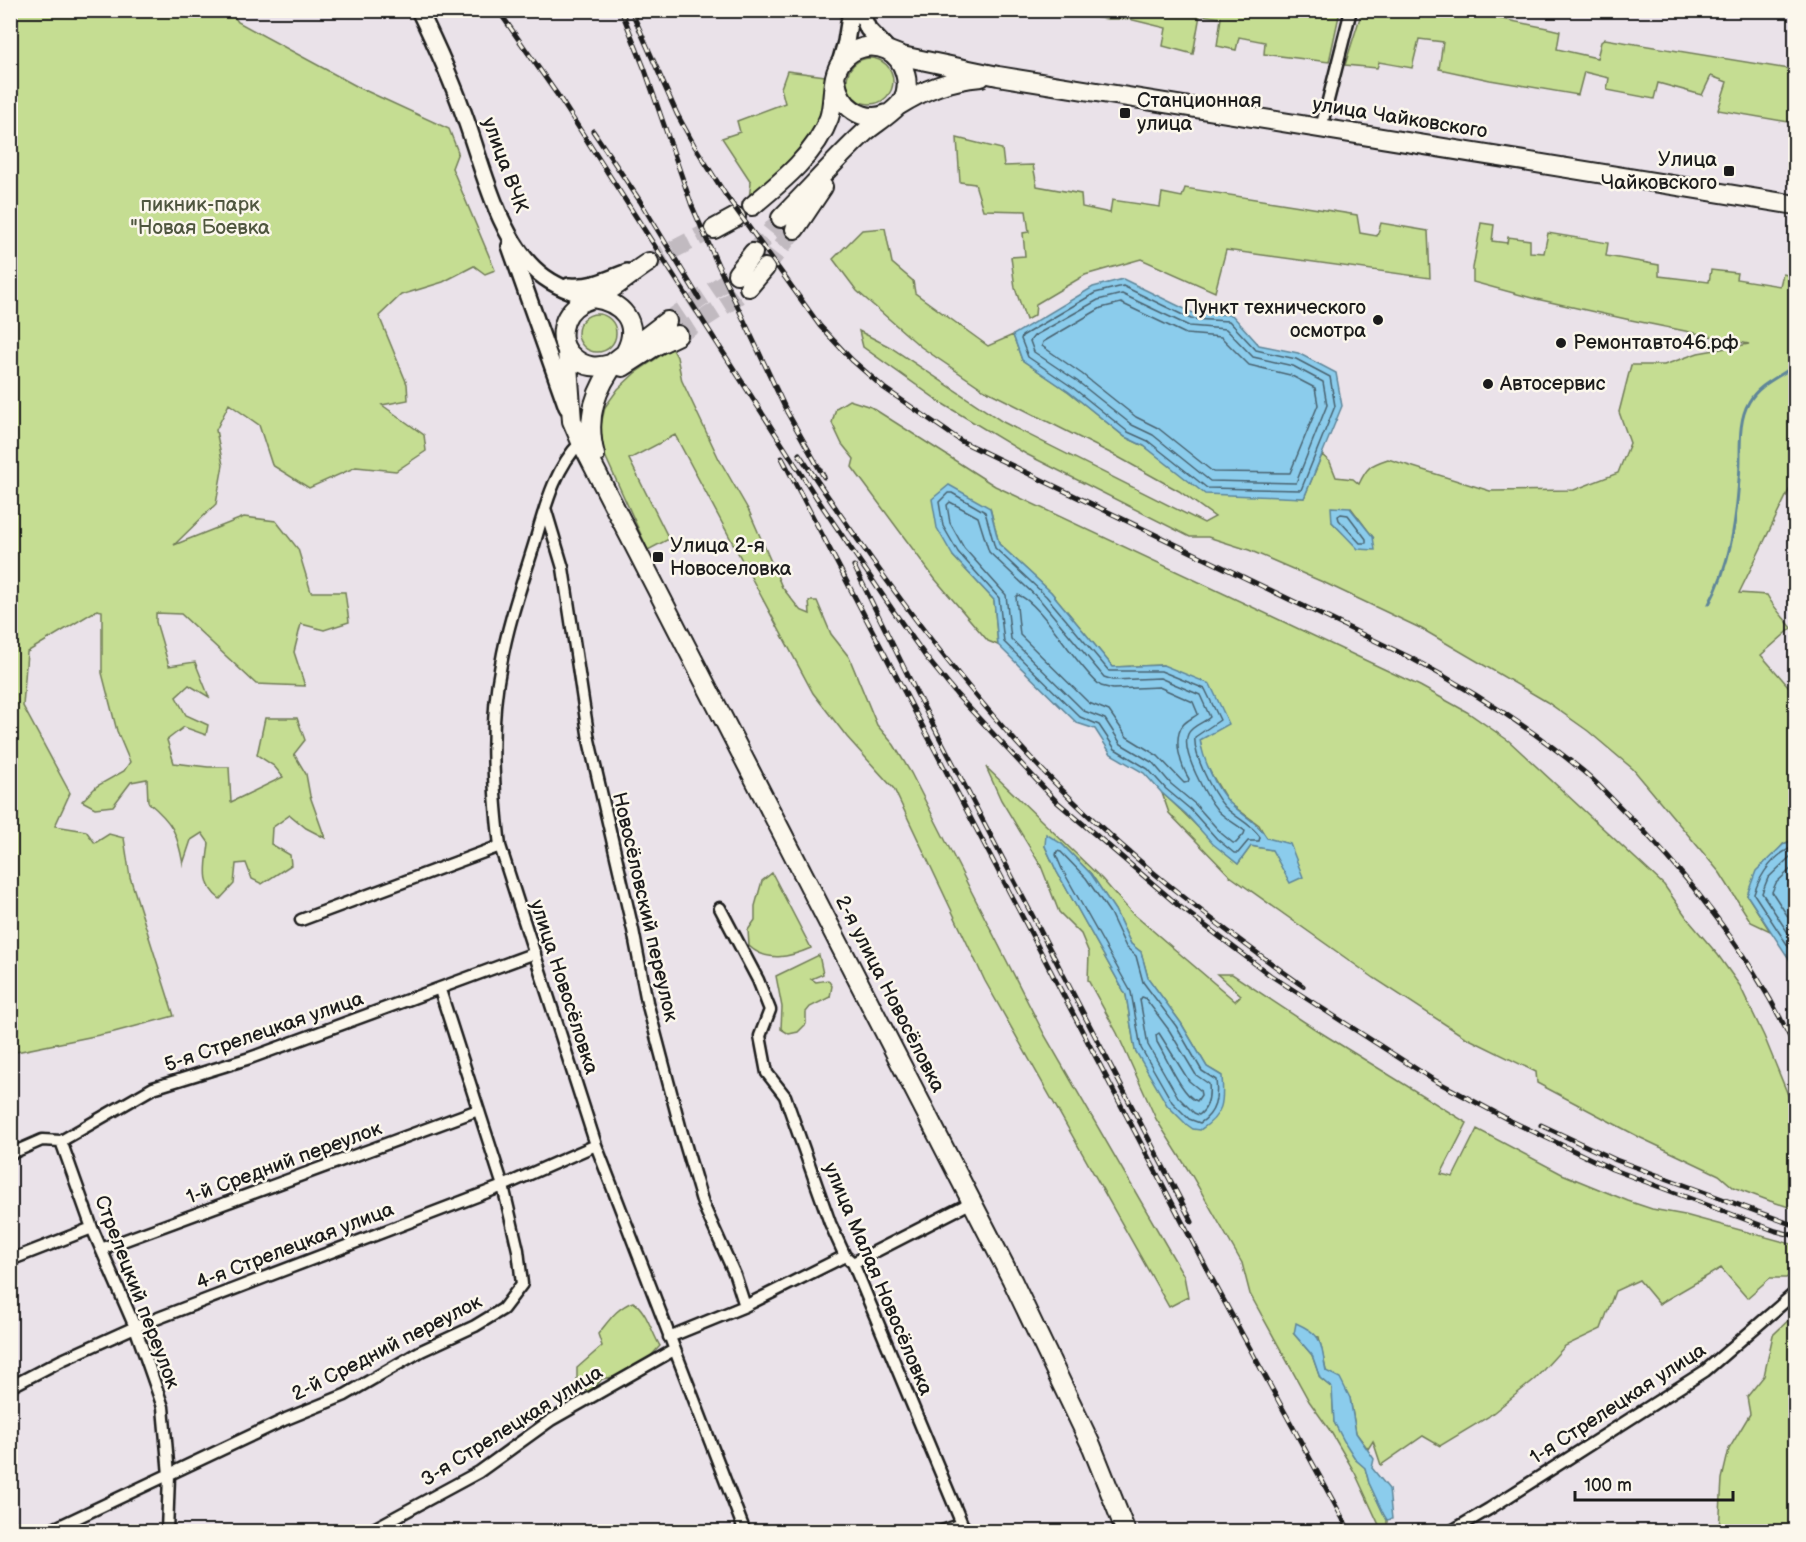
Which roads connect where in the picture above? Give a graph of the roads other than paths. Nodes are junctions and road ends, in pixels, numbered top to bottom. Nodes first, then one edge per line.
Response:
1 (419, 10) edge
2 (851, 10) edge
3 (860, 10) edge
4 (1351, 10) edge
5 (889, 51) junction
6 (837, 72) junction
7 (998, 76) junction
8 (893, 109) junction
9 (1321, 128) junction
10 (1796, 205) edge
11 (753, 206) dead end
12 (736, 217) dead end
13 (501, 221) junction
14 (788, 224) tunnel mouth
15 (714, 229) tunnel mouth
16 (753, 253) tunnel mouth
17 (649, 262) joint
18 (765, 268) tunnel mouth
19 (559, 286) junction
20 (593, 298) junction
21 (531, 309) junction
22 (566, 349) junction
23 (623, 354) junction
24 (595, 401) junction
25 (572, 421) junction
26 (581, 442) junction
27 (603, 483) junction
28 (545, 508) junction
29 (500, 846) junction
30 (720, 908) dead end
31 (302, 920) dead end
32 (535, 953) junction
33 (440, 990) junction
34 (478, 1110) junction
35 (61, 1141) junction
36 (596, 1144) junction
37 (10, 1154) edge
38 (503, 1186) junction
39 (972, 1202) junction
40 (92, 1228) junction
41 (101, 1249) junction
42 (10, 1260) edge
43 (849, 1260) junction
44 (1796, 1292) edge
45 (745, 1306) junction
46 (135, 1327) junction
47 (669, 1337) junction
48 (674, 1350) junction
49 (10, 1387) edge
50 (169, 1475) junction
51 (966, 1528) edge
52 (46, 1532) edge
53 (167, 1532) edge
54 (368, 1532) edge
55 (745, 1532) edge
56 (939, 1532) edge
57 (1126, 1532) edge
58 (1450, 1532) edge

1 - 13 main road, улица ВЧК
2 - 6 main road
3 - 5 main road
4 - 9 street
5 - 6 main road
5 - 7 main road, улица Чайковского
5 - 8 main road
6 - 8 main road
6 - 11 main road
7 - 8 main road, улица Чайковского
7 - 9 main road, улица Чайковского
8 - 14 main road, улица Чайковского
9 - 10 main road, улица Чайковского
12 - 15 main road
13 - 19 main road, улица ВЧК
13 - 21 main road, 2-я улица Новосёловка
16 - 18 main road
17 - 19 main road
17 - 20 main road
19 - 20 main road, улица ВЧК
20 - 22 main road
20 - 23 main road
21 - 22 main road
21 - 25 main road, 2-я улица Новосёловка
22 - 23 main road
22 - 25 main road, 2-я улица Новосёловка
23 - 24 main road, 2-я улица Новосёловка
23 - 24 main road
24 - 27 main road, 2-я улица Новосёловка
25 - 26 main road, 2-я улица Новосёловка
26 - 27 main road, 2-я улица Новосёловка
26 - 28 street, улица Новосёловка
27 - 39 main road, 2-я улица Новосёловка
28 - 29 street, улица Новосёловка
28 - 45 street, Новосёловский переулок
29 - 31 street
29 - 32 street, улица Новосёловка
30 - 43 street, улица Малая Новосёловка
32 - 33 street, 5-я Стрелецкая улица
32 - 36 street, улица Новосёловка
33 - 34 street, 2-й Средний переулок
33 - 35 street, 5-я Стрелецкая улица
34 - 38 street, 2-й Средний переулок
34 - 41 street, 1-й Средний переулок
35 - 37 street, 5-я Стрелецкая улица
35 - 40 street, Стрелецкий переулок
36 - 38 street, 4-я Стрелецкая улица
36 - 47 street, улица Новосёловка
38 - 46 street, 4-я Стрелецкая улица
38 - 50 street, 2-й Средний переулок
39 - 43 street
39 - 57 main road, 2-я улица Новосёловка
40 - 41 street, Стрелецкий переулок
40 - 42 street
41 - 46 street, Стрелецкий переулок
43 - 45 street
43 - 51 street, улица Малая Новосёловка
44 - 58 street, 1-я Стрелецкая улица
45 - 47 street
46 - 49 street, 4-я Стрелецкая улица
46 - 50 street, Стрелецкий переулок
47 - 48 street, улица Новосёловка
48 - 54 street, 3-я Стрелецкая улица
48 - 55 street, улица Новосёловка
50 - 52 street, 2-й Средний переулок
50 - 53 street, Стрелецкий переулок
51 - 56 street

